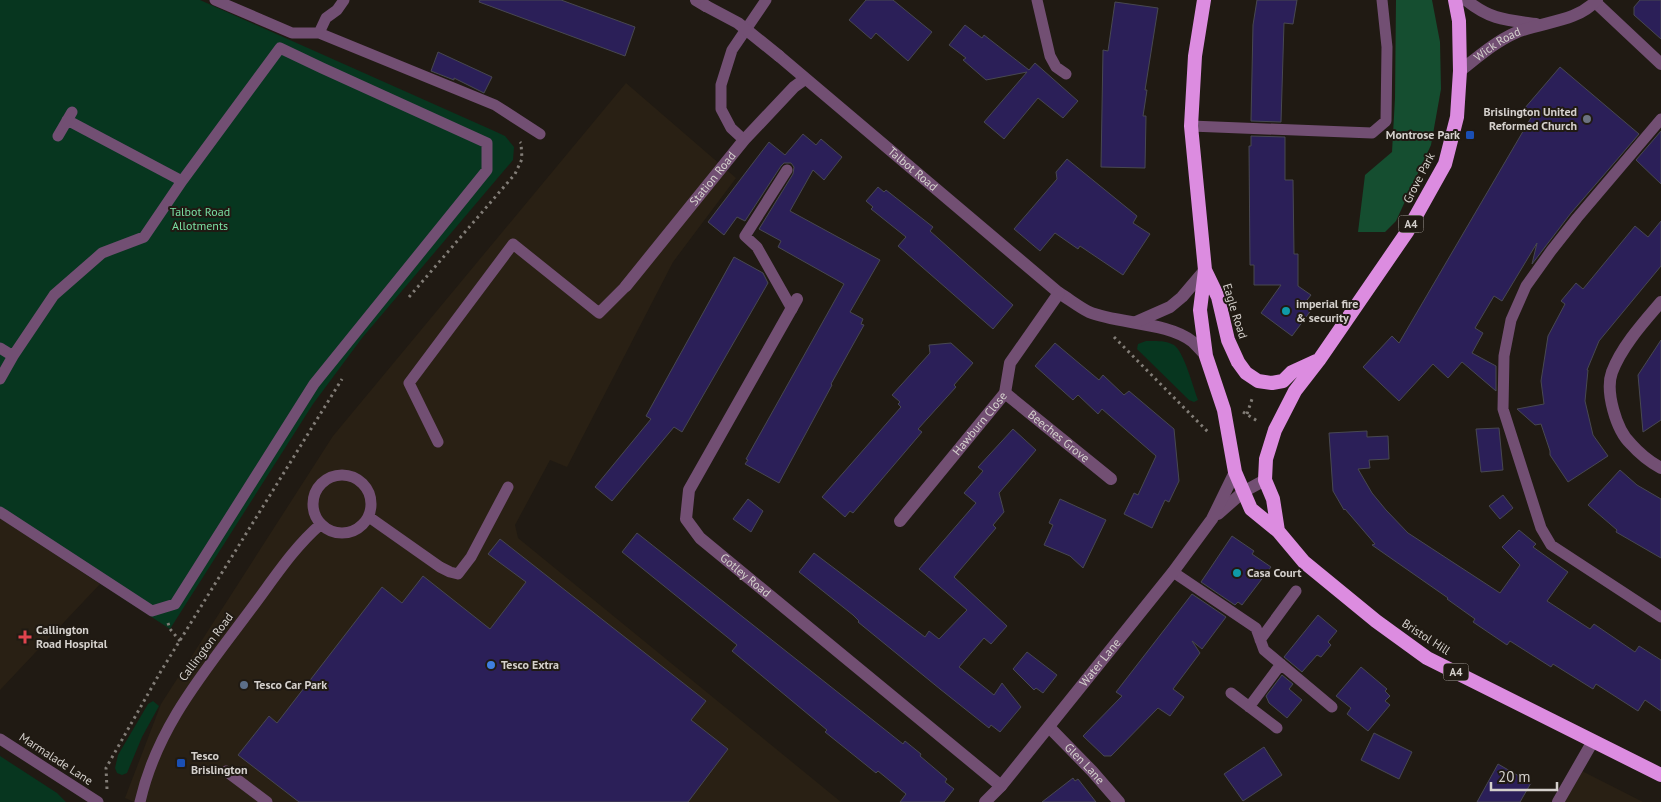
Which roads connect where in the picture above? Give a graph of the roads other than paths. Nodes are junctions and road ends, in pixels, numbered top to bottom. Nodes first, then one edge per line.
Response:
1 (215, 0) edge
2 (344, 0) edge
3 (766, 0) edge
4 (1037, 0) edge
5 (1204, 0) edge
6 (1382, 0) edge
7 (1455, 0) edge
8 (1466, 0) edge
9 (1596, 1) edge
10 (701, 3) edge
11 (1538, 25) junction
12 (292, 33) junction
13 (319, 33) junction
14 (286, 51) junction
15 (1661, 64) edge
16 (1460, 70) junction
17 (1066, 74) dead end
18 (805, 79) junction
19 (1661, 118) edge
20 (1192, 126) junction
21 (540, 134) dead end
22 (58, 136) dead end
23 (744, 140) junction
24 (787, 170) dead end
25 (182, 181) junction
26 (1205, 270) junction
27 (626, 286) joint
28 (1060, 294) junction
29 (1661, 302) edge
30 (795, 304) joint
31 (1136, 322) junction
32 (0, 348) edge
33 (13, 356) junction
34 (1206, 356) junction
35 (1319, 360) junction
36 (0, 379) edge
37 (1005, 393) junction
38 (438, 442) dead end
39 (1661, 468) edge
40 (1236, 472) junction
41 (1111, 480) dead end
42 (1265, 480) junction
43 (508, 487) dead end
44 (1243, 492) junction
45 (0, 512) edge
46 (369, 516) junction
47 (1212, 519) junction
48 (900, 521) dead end
49 (321, 524) junction
50 (1278, 531) junction
51 (1173, 572) junction
52 (1296, 591) dead end
53 (1661, 617) edge
54 (1260, 640) junction
55 (1281, 664) junction
56 (1231, 693) dead end
57 (1250, 707) junction
58 (1332, 707) dead end
59 (1049, 727) junction
60 (1278, 728) dead end
61 (0, 739) edge
62 (1593, 741) junction
63 (226, 771) dead end
64 (1661, 775) edge
65 (1001, 786) junction
66 (98, 802) edge
67 (140, 802) edge
68 (267, 802) edge
69 (984, 802) edge
70 (1118, 802) edge
71 (1558, 802) edge

1 - 12 lane
2 - 13 lane
3 - 23 lane
4 - 17 lane
5 - 20 highway, Eagle Road / A4
6 - 20 lane
7 - 16 highway, A4
8 - 11 street, Wick Road
9 - 11 street, Wick Road
9 - 15 street
10 - 18 street, Talbot Road, bridge
11 - 16 street, Wick Road
12 - 13 lane
12 - 14 lane
13 - 21 lane
14 - 25 lane
14 - 45 lane
16 - 35 highway, Grove Park / A4
18 - 23 street, Station Road
18 - 28 street, Talbot Road
19 - 53 lane
20 - 26 highway, Eagle Road / A4
22 - 25 lane
23 - 27 street, Station Road
24 - 30 lane
25 - 33 lane
26 - 31 street
26 - 34 highway, Eagle Road / A4
26 - 35 highway, Eagle Road / A4
27 - 38 lane
28 - 31 street, Talbot Road
28 - 37 street, Hawburn Close
29 - 39 street
30 - 65 street, Gotley Road
31 - 34 street, Talbot Road
32 - 33 lane
33 - 36 lane
34 - 40 highway, Eagle Road / A4
35 - 42 highway, A4
37 - 41 street, Beeches Grove
37 - 48 street, Hawburn Close
40 - 44 highway, Eagle Road / A4
40 - 47 street, Water Lane
42 - 44 street, Water Lane
42 - 50 highway, A4
43 - 46 lane
44 - 47 street, Water Lane
44 - 50 highway, Bristol Hill / A4
46 - 49 lane
46 - 49 lane
47 - 51 street, Water Lane
49 - 67 lane, Callington Road
50 - 62 highway, Bristol Hill / A4
51 - 54 lane
51 - 59 street, Water Lane
52 - 54 lane
54 - 55 lane
55 - 57 lane
55 - 58 lane
56 - 57 lane
57 - 60 lane
59 - 65 street, Water Lane
59 - 70 street, Glen Lane
61 - 66 lane, Marmalade Lane
62 - 64 highway, Bristol Hill / A4
62 - 71 street
63 - 68 lane
65 - 69 street, Water Lane

